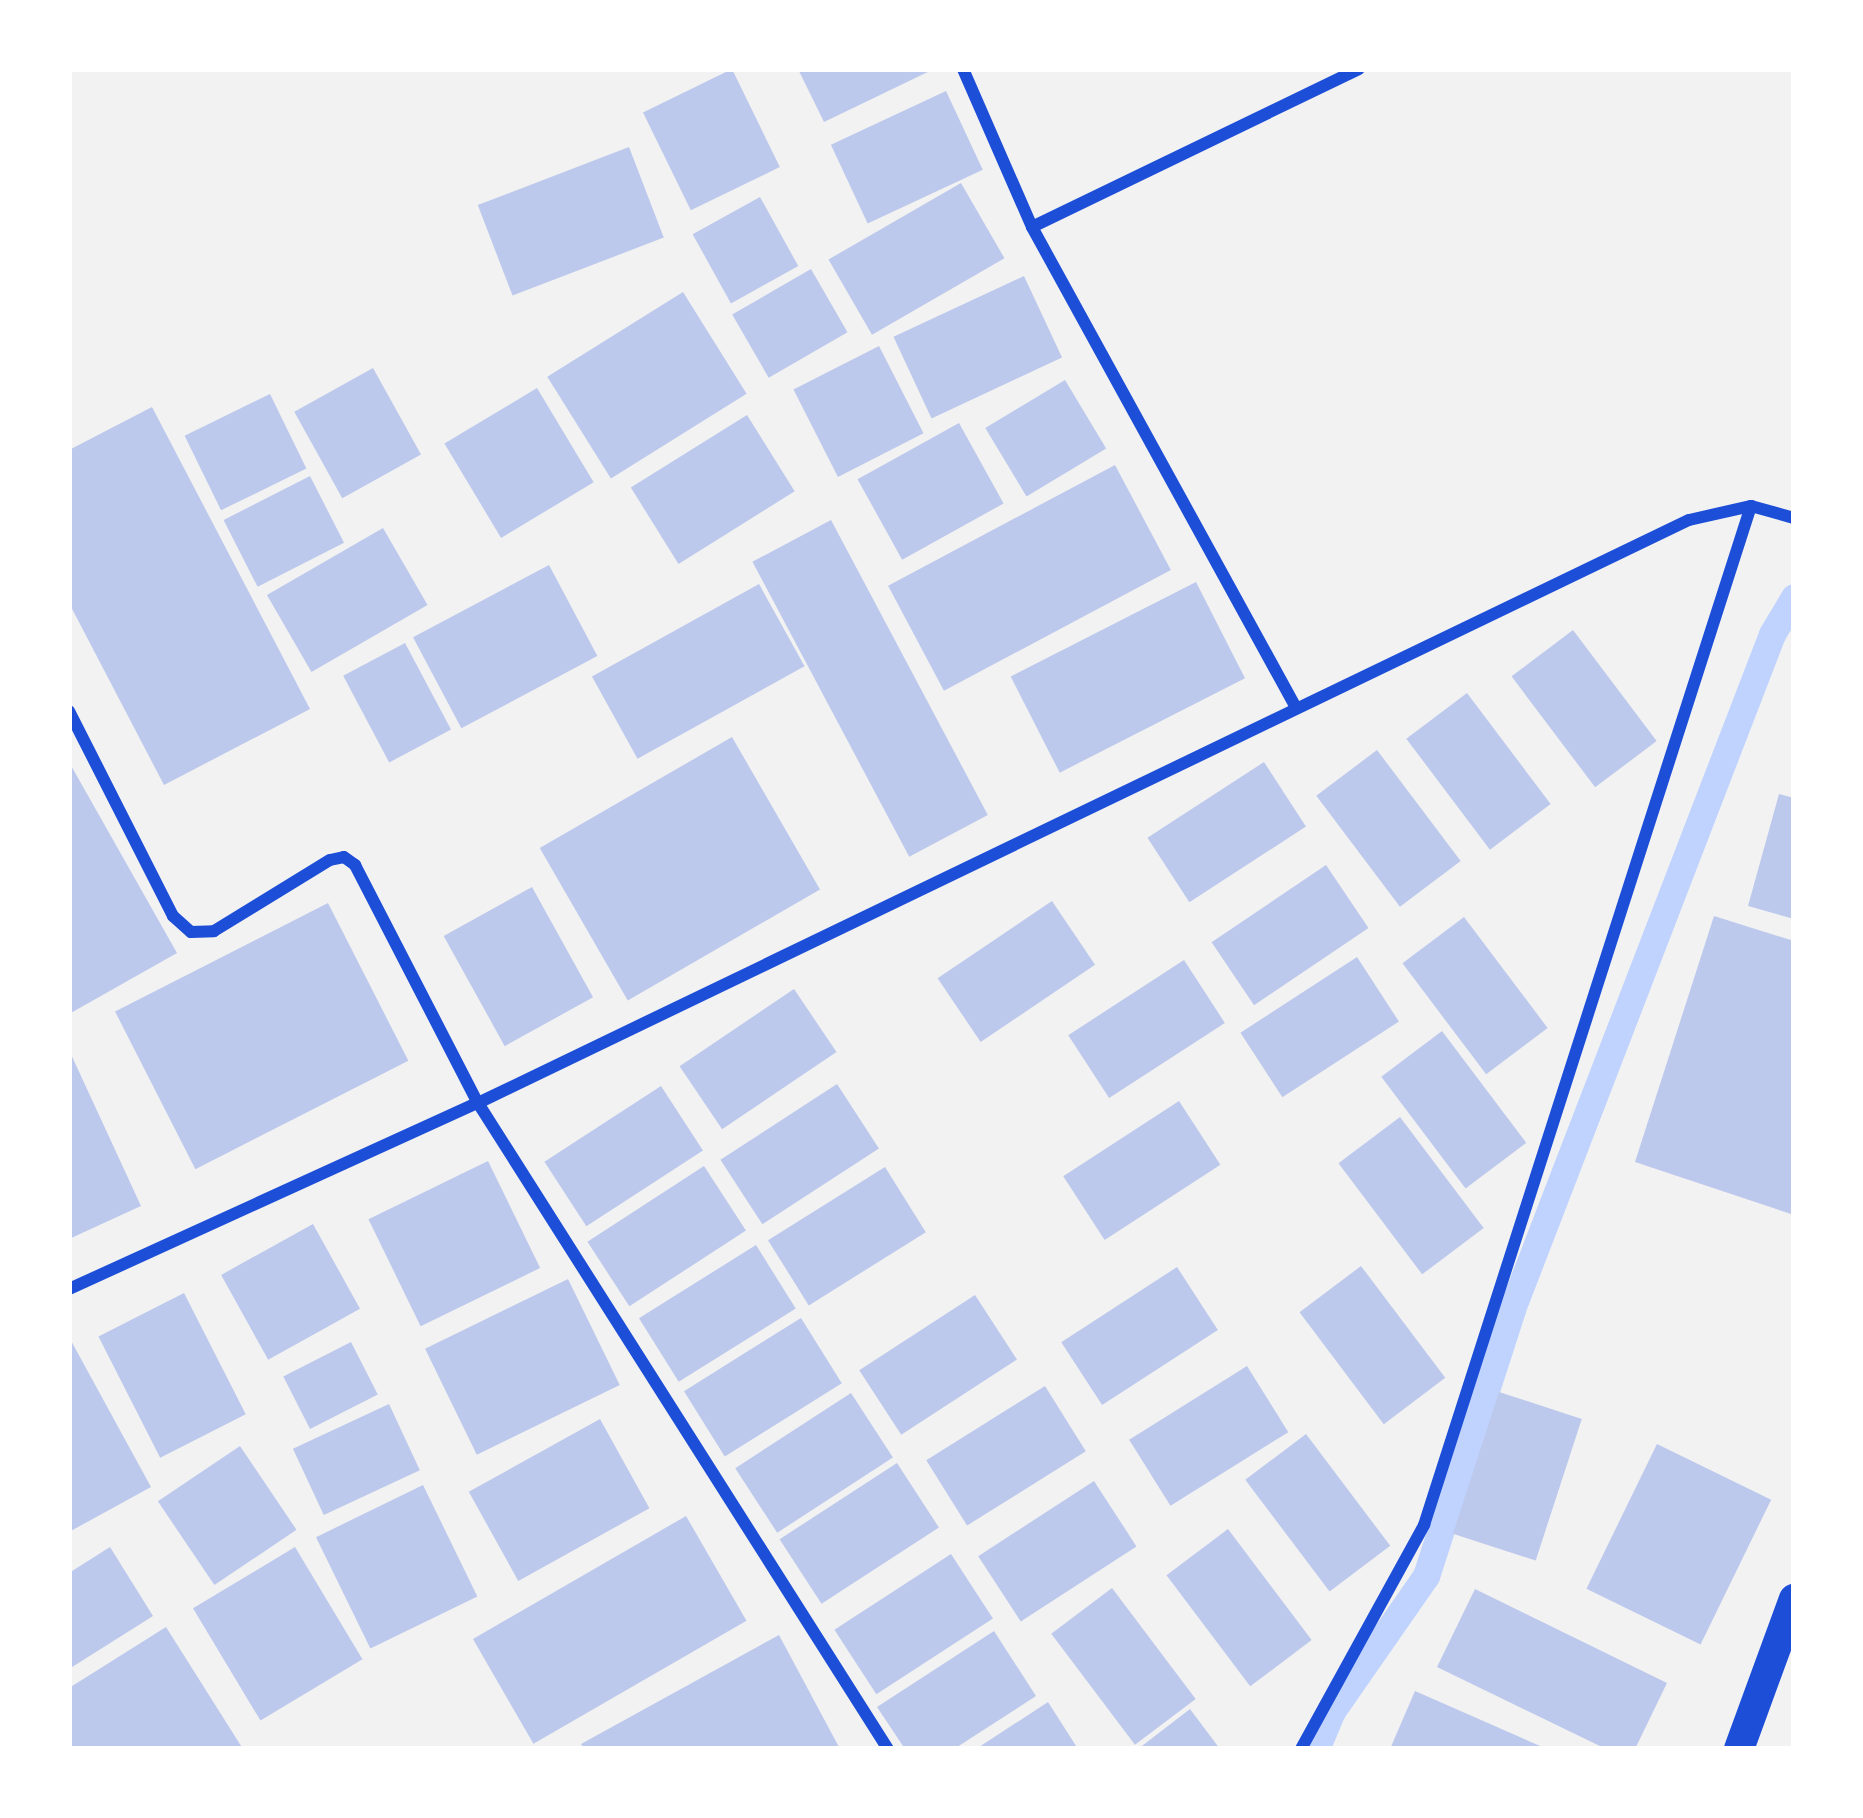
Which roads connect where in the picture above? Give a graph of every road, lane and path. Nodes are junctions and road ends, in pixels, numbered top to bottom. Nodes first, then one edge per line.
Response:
1 (963, 69) edge
2 (1359, 69) edge
3 (1032, 227) junction
4 (1751, 506) junction
5 (1794, 518) edge
6 (1294, 704) junction
7 (69, 711) edge
8 (478, 1102) junction
9 (69, 1289) edge
10 (1794, 1599) edge
11 (888, 1749) edge
12 (1301, 1749) edge
13 (1739, 1749) edge

1 - 3 street
2 - 3 street
3 - 6 street
4 - 5 street
4 - 6 street
4 - 12 street
6 - 8 street
7 - 8 street
8 - 9 street
8 - 11 street
10 - 13 main road

